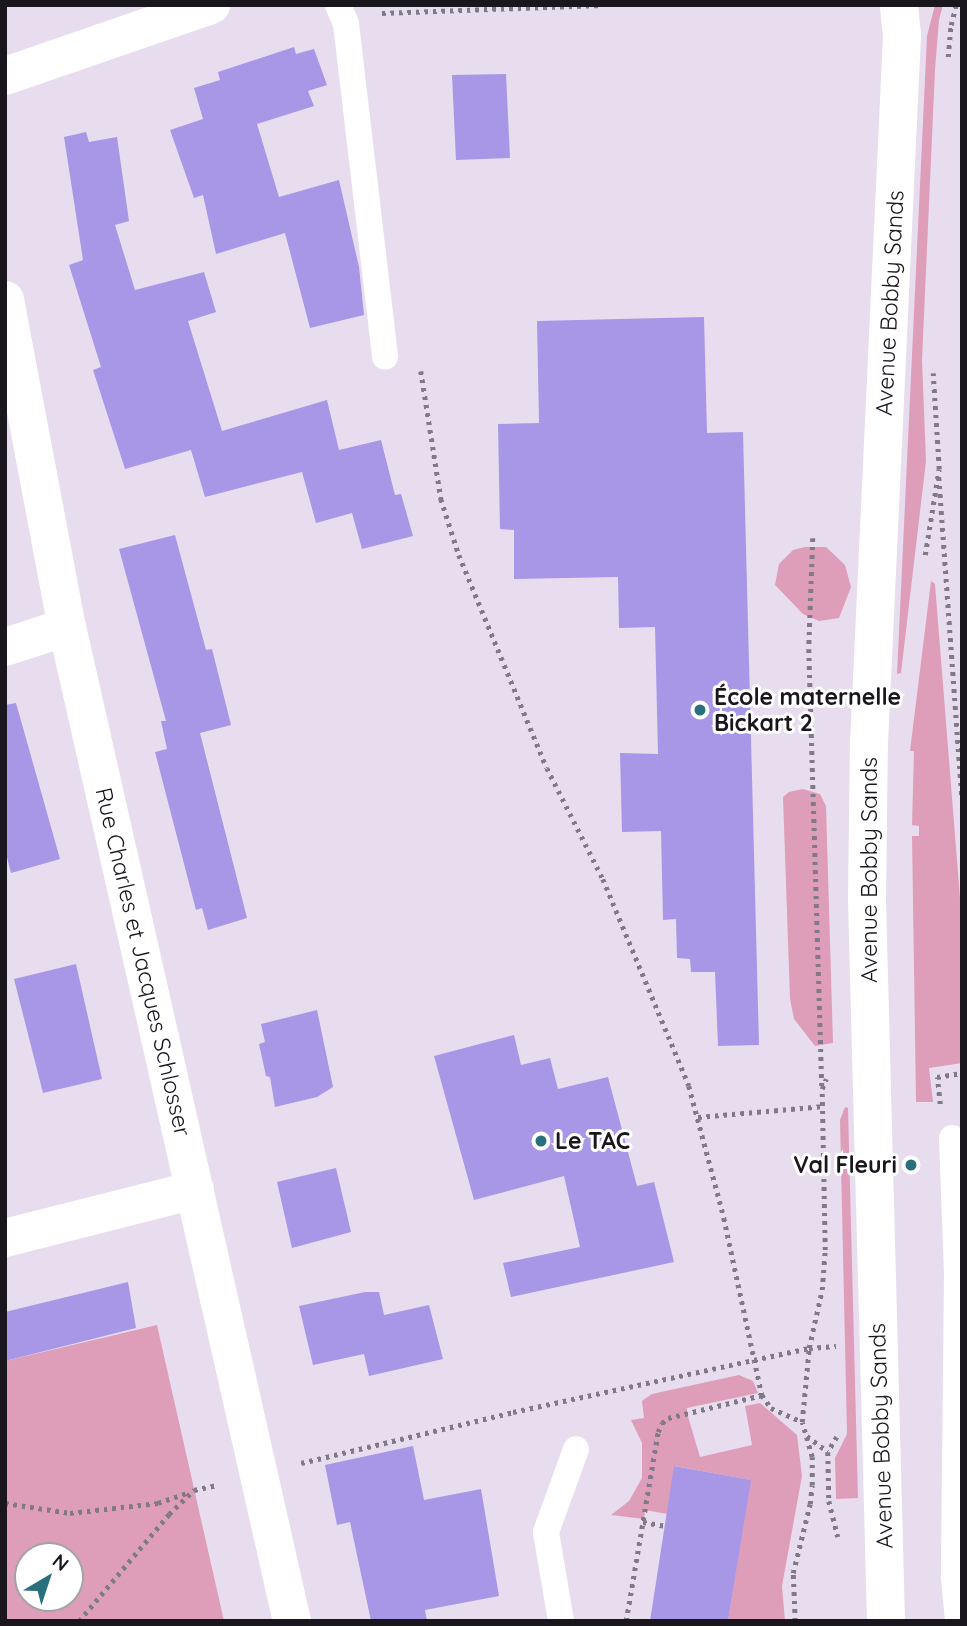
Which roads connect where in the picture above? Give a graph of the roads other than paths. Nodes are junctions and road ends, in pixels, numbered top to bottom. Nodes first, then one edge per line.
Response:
1 (211, 5) edge
2 (338, 5) edge
3 (907, 15) edge
4 (5, 76) edge
5 (5, 300) edge
6 (385, 357) dead end
7 (67, 627) junction
8 (5, 647) edge
9 (952, 1138) dead end
10 (195, 1190) junction
11 (959, 1214) edge
12 (5, 1238) edge
13 (576, 1449) dead end
14 (958, 1575) edge
15 (292, 1621) edge
16 (562, 1621) edge
17 (886, 1621) edge
18 (958, 1621) edge

1 - 4 street
2 - 6 lane
3 - 17 street, Avenue Bobby Sands
5 - 7 street, Rue Charles et Jacques Schlosser
7 - 8 street
7 - 10 street, Rue Charles et Jacques Schlosser
9 - 11 lane
10 - 12 street
10 - 15 street, Rue Charles et Jacques Schlosser
11 - 14 lane
13 - 16 lane
14 - 18 lane

